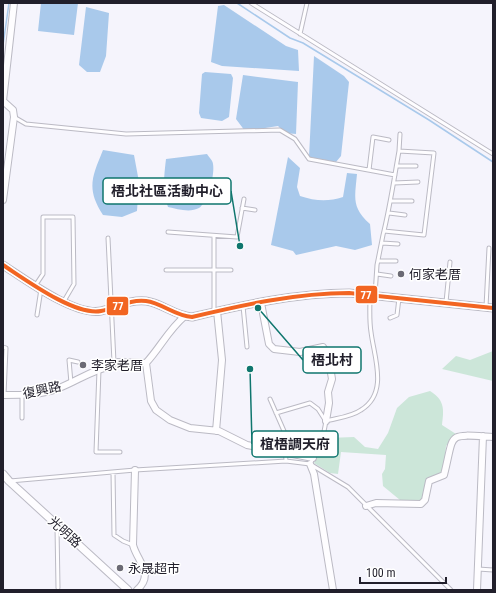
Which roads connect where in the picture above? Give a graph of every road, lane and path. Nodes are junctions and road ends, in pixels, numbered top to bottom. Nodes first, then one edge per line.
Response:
1 (14, 3) edge
2 (251, 3) edge
3 (307, 3) edge
4 (300, 34) junction
5 (3, 100) edge
6 (14, 118) junction
7 (400, 134) dead end
8 (389, 140) dead end
9 (399, 150) junction
10 (493, 154) edge
11 (396, 166) junction
12 (416, 166) dead end
13 (369, 170) junction
14 (395, 175) junction
15 (418, 182) dead end
16 (394, 183) junction
17 (244, 199) dead end
18 (3, 200) edge
19 (391, 201) junction
20 (412, 201) dead end
21 (242, 208) junction
22 (255, 210) dead end
23 (389, 213) junction
24 (405, 215) dead end
25 (384, 231) junction
26 (168, 232) dead end
27 (214, 236) junction
28 (108, 238) dead end
29 (382, 243) junction
30 (398, 244) dead end
31 (489, 248) dead end
32 (378, 261) junction
33 (396, 261) dead end
34 (450, 262) dead end
35 (3, 265) edge
36 (166, 270) dead end
37 (214, 270) junction
38 (231, 270) dead end
39 (377, 274) junction
40 (391, 276) dead end
41 (38, 287) junction
42 (372, 295) junction
43 (399, 298) junction
44 (446, 302) junction
45 (63, 303) junction
46 (261, 303) junction
47 (243, 306) junction
48 (112, 308) junction
49 (490, 308) edge
50 (215, 311) junction
51 (37, 315) dead end
52 (184, 316) junction
53 (390, 318) dead end
54 (247, 347) dead end
55 (3, 348) edge
56 (78, 362) dead end
57 (114, 362) junction
58 (146, 363) junction
59 (100, 369) junction
60 (71, 383) junction
61 (3, 395) edge
62 (22, 395) junction
63 (270, 399) dead end
64 (276, 413) junction
65 (22, 418) dead end
66 (326, 421) junction
67 (216, 431) junction
68 (483, 436) junction
69 (493, 437) edge
70 (120, 452) dead end
71 (286, 452) junction
72 (286, 461) junction
73 (311, 461) junction
74 (88, 469) dead end
75 (134, 470) junction
76 (113, 472) junction
77 (3, 474) edge
78 (89, 474) junction
79 (6, 481) edge
80 (366, 506) junction
81 (57, 525) junction
82 (133, 544) junction
83 (478, 569) junction
84 (493, 570) edge
85 (58, 588) dead end
86 (126, 589) edge
87 (137, 590) edge
88 (333, 590) edge
89 (451, 590) edge
90 (477, 590) edge

1 - 5 street
2 - 4 lane
3 - 4 lane
4 - 10 lane
5 - 6 street
6 - 13 lane
6 - 18 street
7 - 9 lane
8 - 13 lane
9 - 11 lane
9 - 25 lane
11 - 12 lane
11 - 14 lane
13 - 14 lane
14 - 16 lane
15 - 16 lane
16 - 19 lane
17 - 21 lane
19 - 20 lane
19 - 23 lane
21 - 22 lane
21 - 27 lane
23 - 24 lane
23 - 25 lane
25 - 29 lane
26 - 27 lane
27 - 37 lane
28 - 48 lane
29 - 30 lane
29 - 32 lane
31 - 49 lane
32 - 33 lane
32 - 39 lane
34 - 44 lane
35 - 41 street
36 - 37 lane
37 - 38 lane
37 - 50 lane
39 - 40 lane
39 - 42 lane
41 - 45 street
41 - 45 lane
41 - 51 lane
42 - 43 street
42 - 46 street
42 - 66 lane
43 - 44 street
43 - 53 lane
44 - 49 street
45 - 48 street
46 - 47 street
46 - 66 street
47 - 50 street
47 - 54 lane
48 - 52 street
48 - 57 lane
50 - 52 street
50 - 67 street
52 - 58 street
55 - 61 lane
56 - 60 lane
57 - 58 street, 復興路
57 - 59 street, 復興路
58 - 67 street
59 - 60 street, 復興路
59 - 70 lane
60 - 62 street, 復興路
61 - 62 street, 復興路
62 - 65 lane
63 - 64 lane
64 - 66 lane
64 - 71 lane
66 - 73 lane
67 - 71 street
68 - 69 street
68 - 80 street
68 - 83 street
71 - 72 lane
71 - 73 street
72 - 73 lane
72 - 75 lane
73 - 80 lane
73 - 88 street
74 - 78 lane
75 - 76 lane
75 - 82 street
76 - 78 lane
76 - 82 lane
77 - 79 street, 光明路
78 - 79 lane
79 - 81 street, 光明路
80 - 89 lane
81 - 85 lane
81 - 86 street, 光明路
82 - 87 street
83 - 84 lane
83 - 90 street

